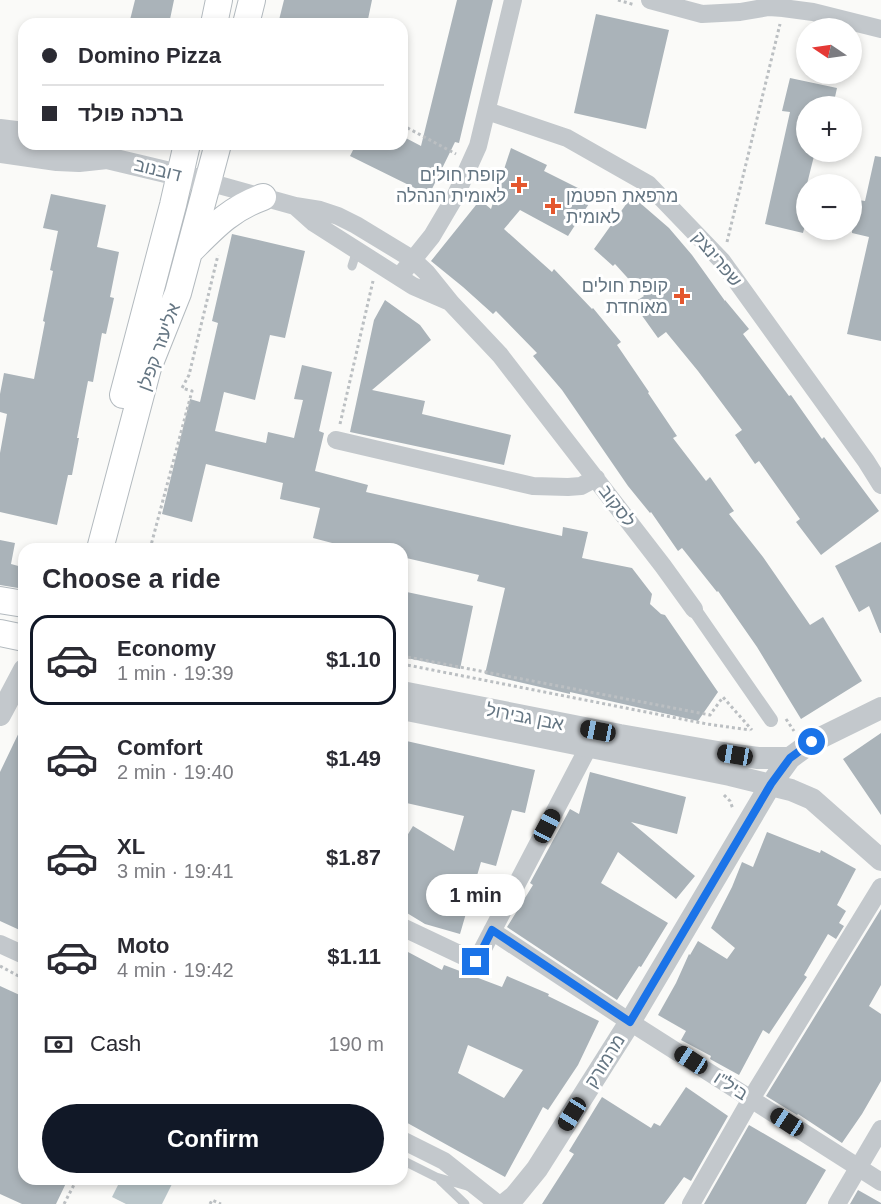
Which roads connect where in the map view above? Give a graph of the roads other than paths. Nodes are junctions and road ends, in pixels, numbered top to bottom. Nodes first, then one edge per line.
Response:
1 (219, 0) edge
2 (252, 0) edge
3 (513, 0) edge
4 (650, 0) edge
5 (215, 18) edge
6 (248, 18) edge
7 (881, 29) edge
8 (487, 111) junction
9 (0, 130) edge
10 (18, 133) edge
11 (94, 150) edge
12 (186, 150) edge
13 (216, 150) edge
14 (0, 152) edge
15 (107, 158) junction
16 (180, 175) junction
17 (208, 182) junction
18 (263, 197) junction
19 (295, 206) junction
20 (190, 251) junction
21 (412, 259) junction
22 (399, 277) junction
23 (451, 303) junction
24 (336, 440) road end
25 (596, 478) junction
26 (881, 485) edge
27 (85, 543) edge
28 (102, 543) edge
29 (0, 600) edge
30 (18, 603) edge
31 (694, 609) joint
32 (0, 633) edge
33 (18, 637) edge
34 (18, 681) edge
35 (408, 693) edge
36 (881, 708) edge
37 (408, 710) edge
38 (0, 715) edge
39 (771, 720) dead end
40 (590, 746) junction
41 (790, 758) junction
42 (771, 784) junction
43 (812, 799) junction
44 (881, 860) edge
45 (881, 887) edge
46 (408, 930) edge
47 (492, 930) junction
48 (0, 944) edge
49 (18, 952) edge
50 (630, 1022) junction
51 (751, 1099) junction
52 (881, 1129) edge
53 (408, 1143) edge
54 (408, 1163) edge
55 (858, 1167) junction
56 (436, 1177) junction
57 (881, 1182) edge
58 (478, 1189) junction
59 (465, 1204) edge
60 (498, 1204) edge
61 (505, 1204) edge
62 (691, 1204) edge
63 (837, 1204) edge

1 - 5 main road
2 - 6 main road
3 - 8 street
4 - 7 street
8 - 21 street
8 - 26 street, שפרינצק
9 - 10 street
11 - 15 street, דובנוב
12 - 16 main road, אליעזר קפלן
13 - 17 main road, אליעזר קפלן
14 - 15 street, דובנוב
15 - 16 street, דובנוב
16 - 17 street, דובנוב
16 - 27 main road, אליעזר קפלן
17 - 18 street, לסקוב
17 - 20 main road, אליעזר קפלן
18 - 19 street, לסקוב
18 - 20 main road
19 - 21 street, לסקוב
19 - 22 street, לסקוב
20 - 28 main road, אליעזר קפלן
21 - 22 street
21 - 23 street, לסקוב
22 - 23 street, לסקוב
23 - 25 street, לסקוב
24 - 25 street
25 - 31 street, לסקוב
29 - 30 main road
31 - 39 street, לסקוב
32 - 33 main road
34 - 38 street
35 - 41 street, אבן גבירול
36 - 41 street, מרמורק
37 - 40 street, אבן גבירול
40 - 42 street, אבן גבירול
40 - 47 street
41 - 42 street, מרמורק
41 - 43 street
42 - 43 street, אבן גבירול
42 - 50 street, מרמורק
43 - 44 street
45 - 51 street
46 - 47 street
47 - 50 street, ביל"ו
48 - 49 street
50 - 51 street, ביל"ו
50 - 61 street, מרמורק
51 - 55 street, ביל"ו
51 - 62 street
52 - 55 street
53 - 58 street
54 - 56 lane
55 - 57 street, ביל"ו
55 - 63 street
56 - 58 lane
56 - 59 lane
58 - 60 street

